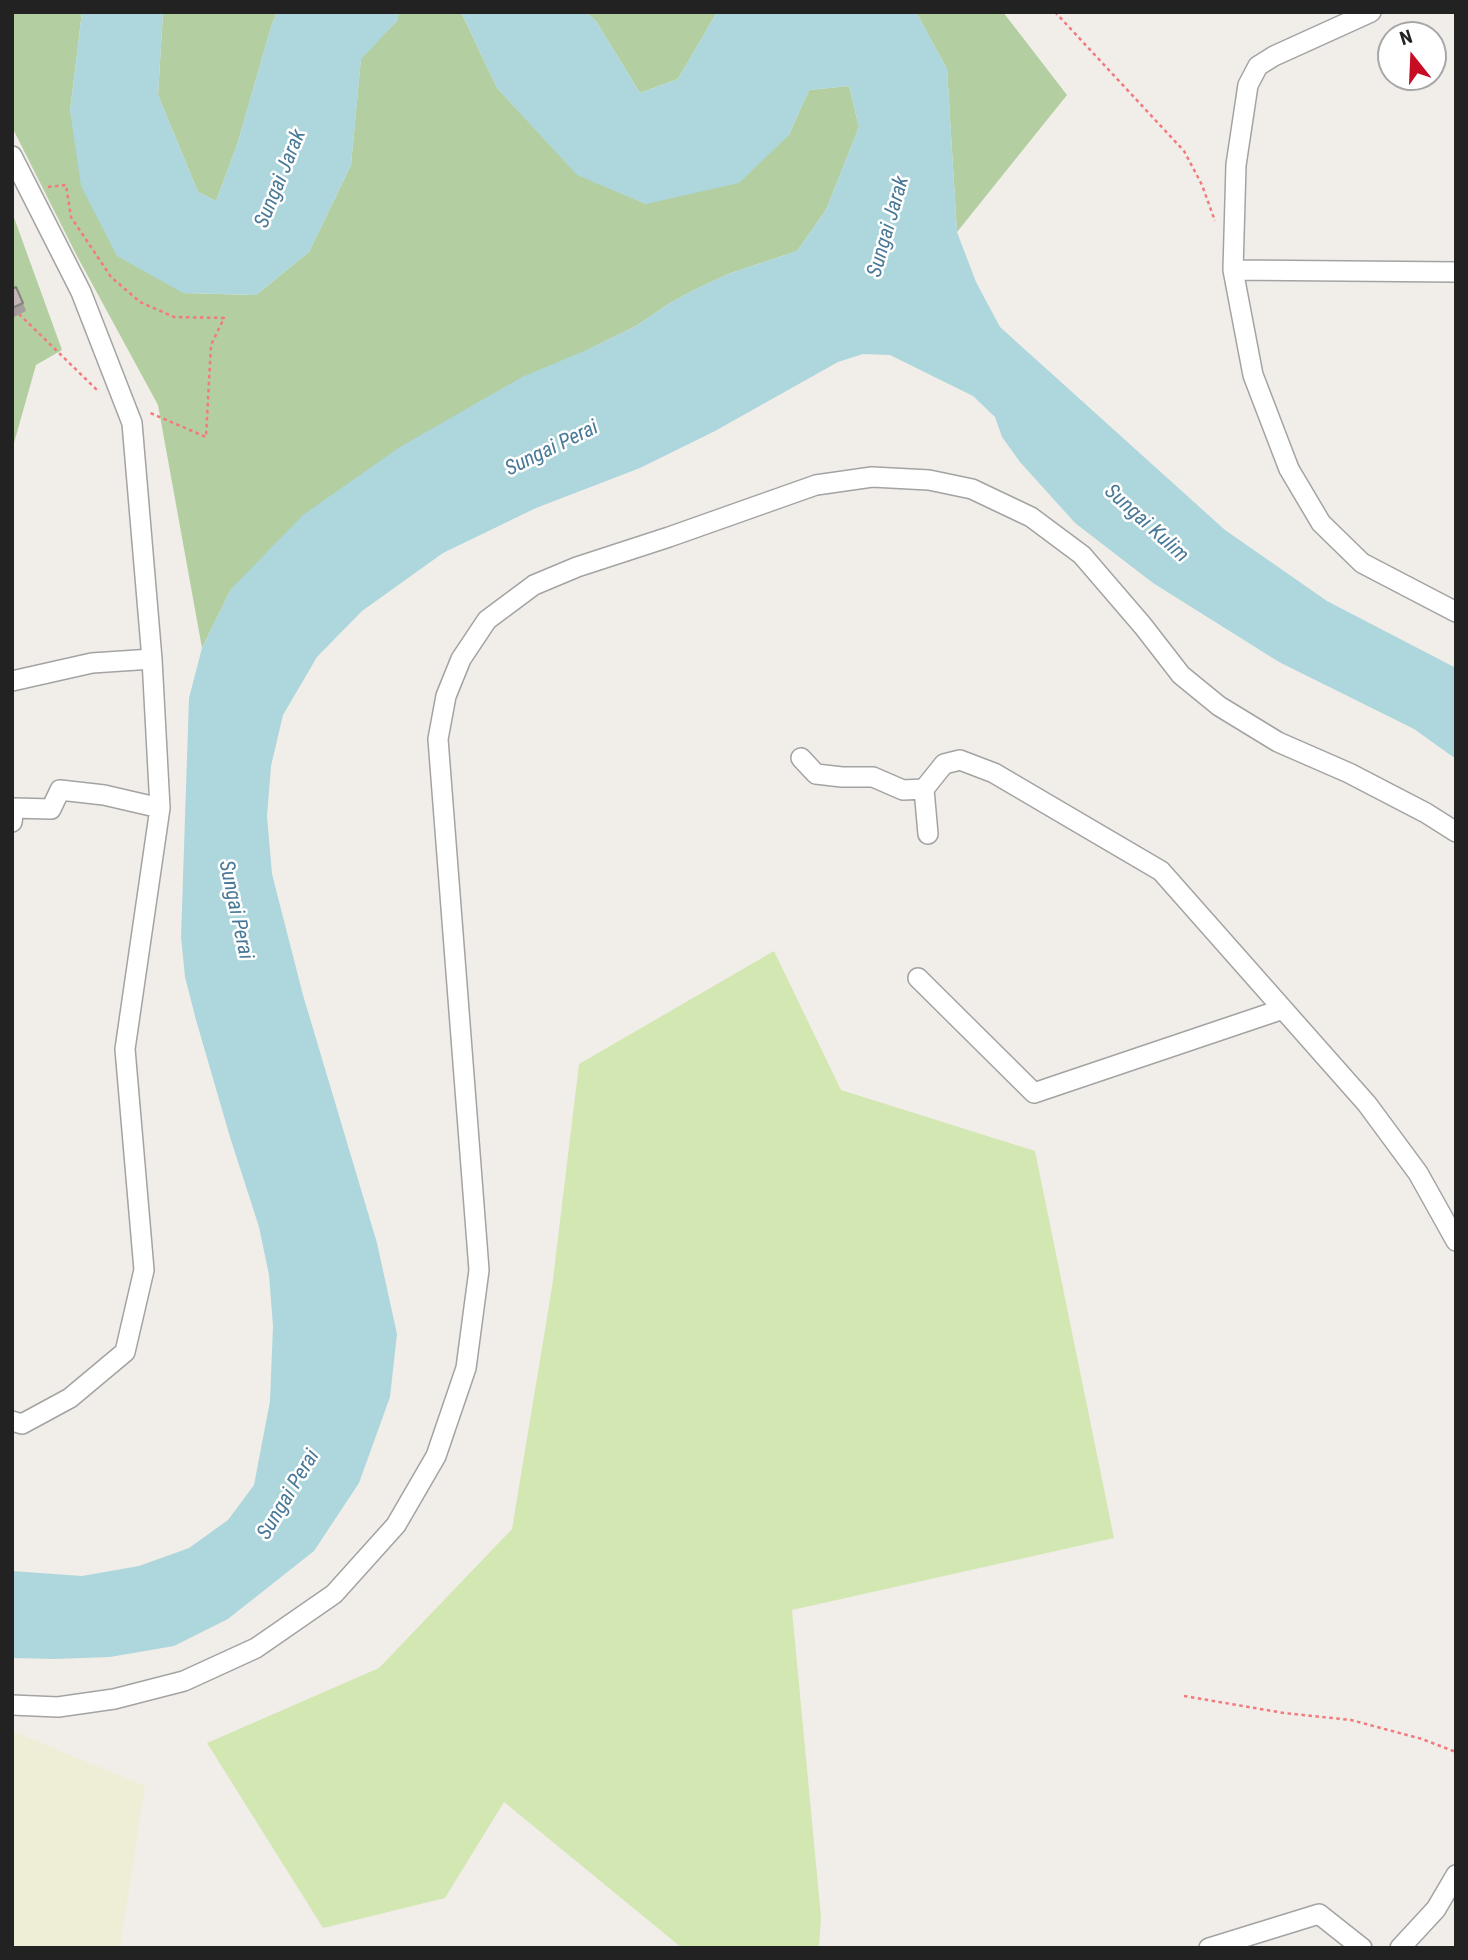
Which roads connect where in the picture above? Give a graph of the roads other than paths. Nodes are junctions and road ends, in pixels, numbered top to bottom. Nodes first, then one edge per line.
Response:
1 (1371, 12) edge
2 (12, 156) edge
3 (1233, 270) junction
4 (1456, 272) edge
5 (1456, 612) edge
6 (152, 659) junction
7 (12, 681) edge
8 (801, 758) dead end
9 (924, 789) junction
10 (160, 808) junction
11 (12, 822) edge
12 (1456, 832) edge
13 (928, 834) dead end
14 (918, 978) dead end
15 (1283, 1009) junction
16 (1456, 1241) edge
17 (12, 1421) edge
18 (12, 1705) edge
19 (1456, 1875) edge
20 (1209, 1948) edge
21 (1362, 1948) edge
22 (1399, 1948) edge

1 - 3 street
2 - 6 street
3 - 4 street
3 - 5 street
6 - 7 street
6 - 10 street
8 - 9 street
9 - 13 street
9 - 15 street
10 - 11 street
10 - 17 street
12 - 18 street
14 - 15 street
15 - 16 street
19 - 22 street
20 - 21 street

